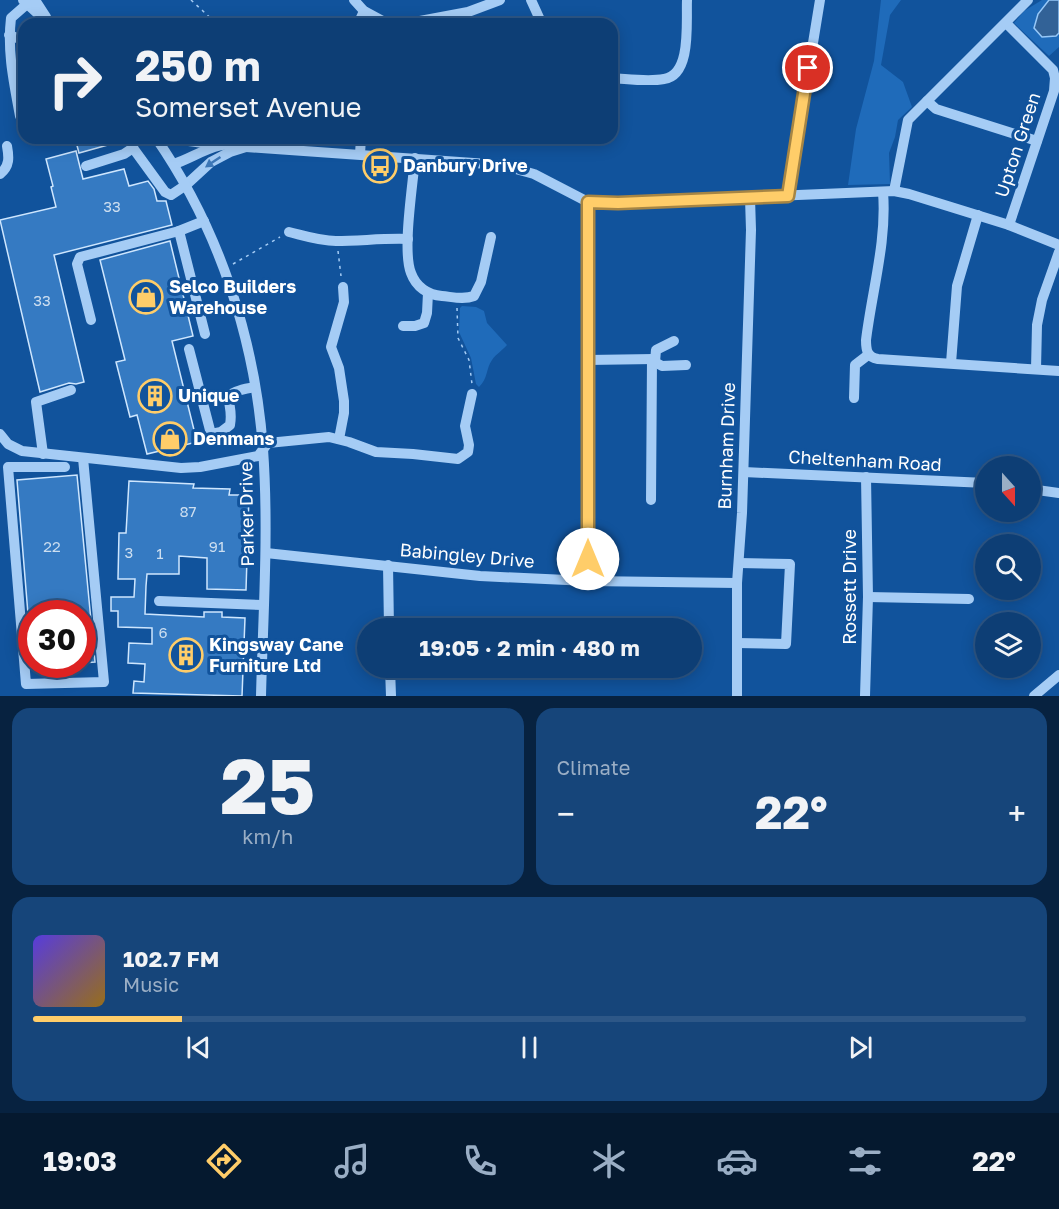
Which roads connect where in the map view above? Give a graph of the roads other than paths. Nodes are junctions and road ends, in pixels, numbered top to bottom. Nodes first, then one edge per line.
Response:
1 (354, 0) edge
2 (500, 0) edge
3 (531, 0) edge
4 (687, 0) edge
5 (820, 0) edge
6 (1028, 0) edge
7 (26, 1) edge
8 (364, 11) junction
9 (44, 18) edge
10 (361, 18) edge
11 (377, 18) edge
12 (436, 18) edge
13 (539, 18) edge
14 (1006, 22) junction
15 (9, 35) junction
16 (18, 38) edge
17 (1056, 68) edge
18 (618, 78) edge
19 (927, 101) junction
20 (18, 105) edge
21 (1037, 141) junction
22 (133, 144) edge
23 (135, 144) edge
24 (160, 144) edge
25 (212, 144) edge
26 (228, 144) edge
27 (238, 144) edge
28 (361, 144) edge
29 (220, 145) junction
30 (7, 146) dead end
31 (246, 147) junction
32 (360, 154) junction
33 (415, 158) junction
34 (174, 164) junction
35 (86, 166) dead end
36 (0, 174) edge
37 (186, 185) junction
38 (889, 192) junction
39 (788, 196) junction
40 (750, 198) junction
41 (588, 202) junction
42 (978, 215) junction
43 (204, 221) junction
44 (1009, 225) junction
45 (179, 231) junction
46 (289, 232) road end
47 (491, 237) dead end
48 (408, 239) junction
49 (1059, 245) edge
50 (1059, 252) edge
51 (343, 287) road end
52 (428, 293) junction
53 (91, 320) dead end
54 (403, 327) dead end
55 (205, 334) dead end
56 (674, 341) dead end
57 (189, 349) dead end
58 (868, 355) junction
59 (653, 359) junction
60 (588, 360) junction
61 (951, 363) junction
62 (686, 365) dead end
63 (1036, 369) junction
64 (1059, 371) edge
65 (255, 387) junction
66 (71, 390) dead end
67 (472, 394) road end
68 (854, 399) dead end
69 (0, 434) edge
70 (339, 439) junction
71 (263, 449) junction
72 (43, 454) junction
73 (83, 458) junction
74 (65, 467) dead end
75 (744, 472) junction
76 (866, 477) junction
77 (975, 482) edge
78 (1041, 491) edge
79 (1059, 493) edge
80 (651, 500) dead end
81 (266, 553) junction
82 (739, 563) junction
83 (388, 565) junction
84 (588, 581) junction
85 (737, 583) junction
86 (868, 597) junction
87 (969, 600) dead end
88 (159, 601) dead end
89 (263, 605) junction
90 (389, 618) edge
91 (737, 643) junction
92 (1059, 675) edge
93 (390, 678) edge
94 (261, 696) edge
95 (391, 696) edge
96 (737, 696) edge
97 (864, 696) edge
98 (1034, 696) edge

1 - 8 street
2 - 12 street
3 - 13 street
4 - 18 street
5 - 39 street
6 - 14 street
7 - 9 street
7 - 15 street
8 - 10 street
8 - 11 street
14 - 17 street, Upton Green
14 - 19 street
15 - 16 street
15 - 20 street
17 - 21 street, Upton Green
19 - 21 street
19 - 38 street
21 - 44 street, Upton Green
22 - 35 street
23 - 37 street
24 - 34 street, Parker Drive
25 - 29 street
26 - 29 street
27 - 31 street
28 - 32 street
29 - 34 street
30 - 36 street
31 - 32 street
31 -> 37 street
32 - 33 street
33 - 41 street
33 - 48 street
34 - 37 street, Parker Drive
37 - 43 street, Parker Drive
38 - 39 street
38 - 42 street
38 - 58 street
39 - 40 street
40 - 41 street
40 - 75 street, Burnham Drive
41 - 60 street
42 - 44 street
42 - 61 street
43 - 45 street
43 - 65 street, Parker Drive
44 - 49 street
45 - 53 street
45 - 55 street
46 - 48 street
47 - 52 street
48 - 52 street
50 - 63 street
51 - 70 street
52 - 54 street
56 - 59 street
57 - 65 street
58 - 61 street
58 - 68 street
59 - 60 street
59 - 62 street
59 - 80 street
60 - 84 street
61 - 63 street
63 - 64 street
65 - 71 street, Parker Drive
66 - 72 street
67 - 70 street
69 - 72 street
70 - 71 street
71 - 73 street
71 - 81 street, Parker Drive
72 - 73 street
73 - 74 street
75 - 76 street, Cheltenham Road
75 - 82 street, Burnham Drive
76 - 77 street, Cheltenham Road
76 - 86 street, Rossett Drive
78 - 79 street
81 - 83 street, Babingley Drive
81 - 89 street, Parker Drive
82 - 85 street, Burnham Drive
82 - 91 street
83 - 84 street, Babingley Drive
83 - 90 street
84 - 85 street, Babingley Drive
85 - 91 street, Burnham Drive
86 - 87 street
86 - 97 street, Rossett Drive
88 - 89 street
89 - 94 street, Parker Drive
91 - 96 street, Burnham Drive
92 - 98 street
93 - 95 street

